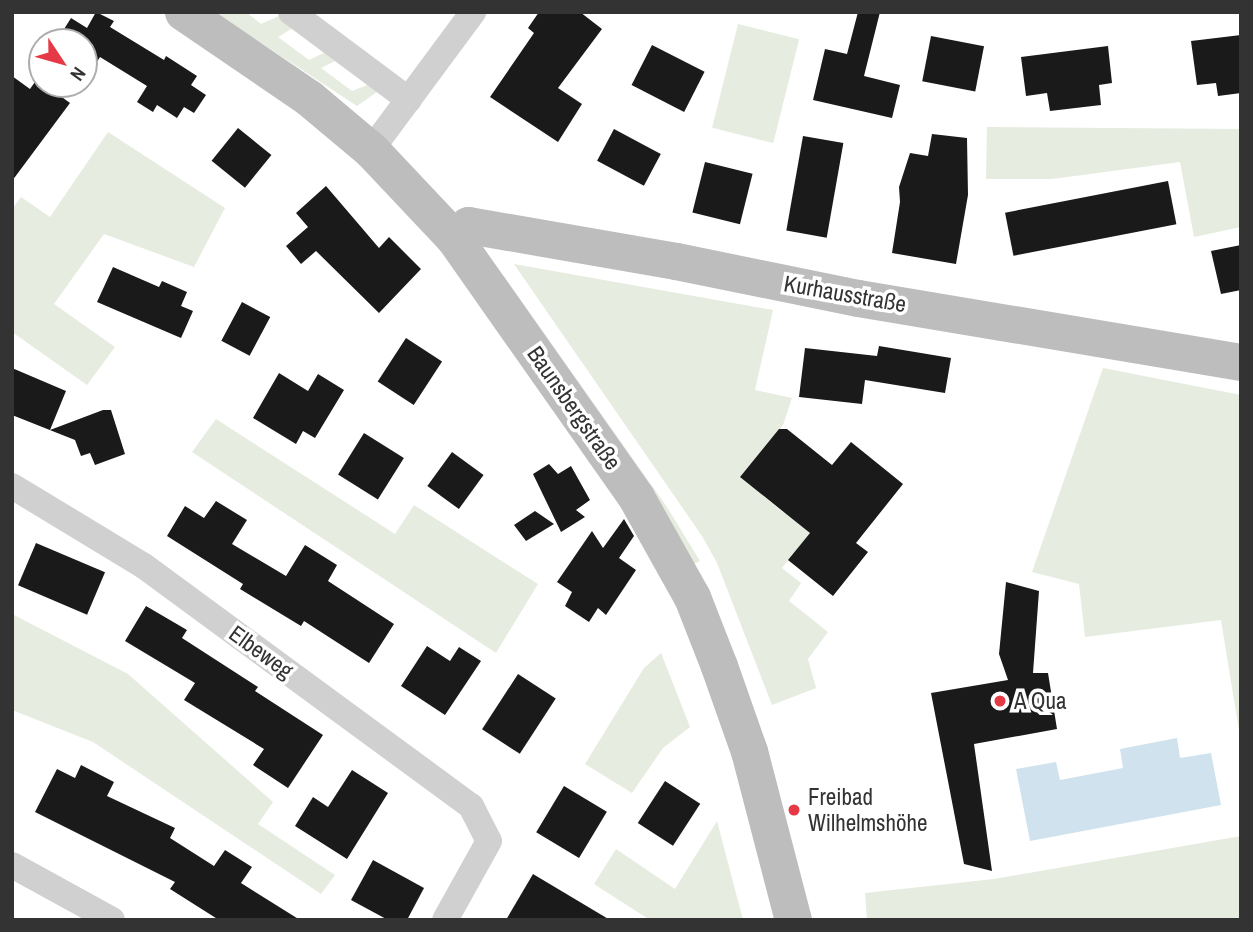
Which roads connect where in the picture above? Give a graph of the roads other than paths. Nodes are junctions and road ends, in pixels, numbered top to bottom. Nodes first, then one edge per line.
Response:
1 (183, 12) edge
2 (291, 12) edge
3 (473, 12) edge
4 (409, 100) junction
5 (371, 150) junction
6 (454, 238) junction
7 (1241, 362) edge
8 (12, 486) edge
9 (12, 865) edge
10 (112, 920) edge
11 (445, 920) edge
12 (793, 920) edge

1 - 5 main road, Baunsbergstraße
2 - 4 street
3 - 4 street
4 - 5 street
5 - 6 main road, Baunsbergstraße
6 - 7 main road, Kurhausstraße
6 - 12 main road, Baunsbergstraße
8 - 11 street, Elbeweg
9 - 10 street

